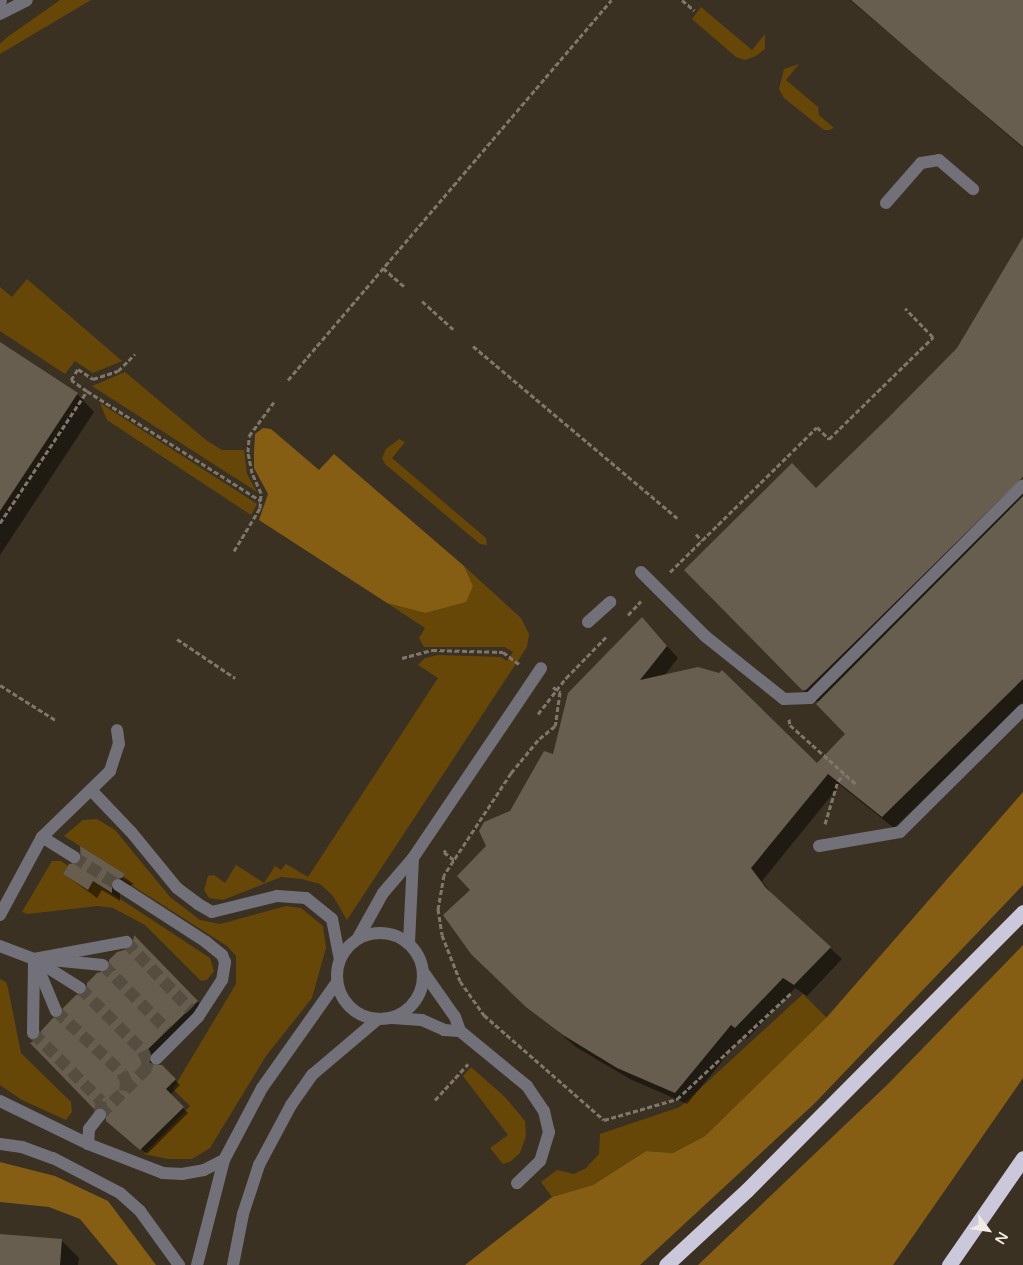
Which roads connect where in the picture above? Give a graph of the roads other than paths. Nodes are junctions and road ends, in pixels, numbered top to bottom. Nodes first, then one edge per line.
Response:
1 (27, 0) edge
2 (0, 14) edge
3 (974, 189) dead end
4 (886, 203) dead end
5 (1023, 485) edge
6 (641, 572) dead end
7 (610, 602) dead end
8 (588, 622) dead end
9 (537, 673) road end
10 (1023, 710) edge
11 (117, 730) dead end
12 (91, 790) junction
13 (42, 837) junction
14 (819, 846) road end
15 (74, 857) tunnel mouth
16 (413, 858) junction
17 (118, 885) tunnel mouth
18 (1023, 912) edge
19 (0, 915) edge
20 (358, 938) junction
21 (126, 942) dead end
22 (409, 943) junction
23 (0, 946) edge
24 (34, 959) junction
25 (340, 960) junction
26 (103, 965) tunnel mouth
27 (424, 973) junction
28 (337, 982) junction
29 (80, 988) tunnel mouth
30 (56, 1011) tunnel mouth
31 (392, 1018) junction
32 (378, 1019) junction
33 (167, 1030) tunnel mouth
34 (460, 1032) junction
35 (34, 1034) tunnel mouth
36 (168, 1047) junction
37 (156, 1059) tunnel mouth
38 (0, 1100) edge
39 (100, 1115) dead end
40 (0, 1144) edge
41 (88, 1144) junction
42 (1023, 1158) edge
43 (224, 1160) junction
44 (517, 1183) dead end
45 (179, 1265) edge
46 (197, 1265) edge
47 (233, 1265) edge
48 (666, 1265) edge
49 (949, 1265) edge

1 - 2 street
3 - 4 street
5 - 6 street
7 - 8 street
9 - 16 street
10 - 14 street
11 - 12 street
12 - 13 street
12 - 25 street
13 - 15 street
13 - 19 street
16 - 20 street
16 - 22 street
17 - 36 street
18 - 48 highway
20 - 22 street
20 - 25 street
21 - 24 street
22 - 27 street
23 - 24 street
24 - 26 street
24 - 29 street
24 - 30 street
24 - 35 street
25 - 28 street
27 - 31 street
27 - 34 street
28 - 32 street
28 - 43 street
31 - 32 street
31 - 34 street
32 - 47 street
33 - 36 street
34 - 44 street
36 - 37 street
38 - 41 street
39 - 41 street
40 - 45 street
41 - 43 street
42 - 49 highway
43 - 46 street

